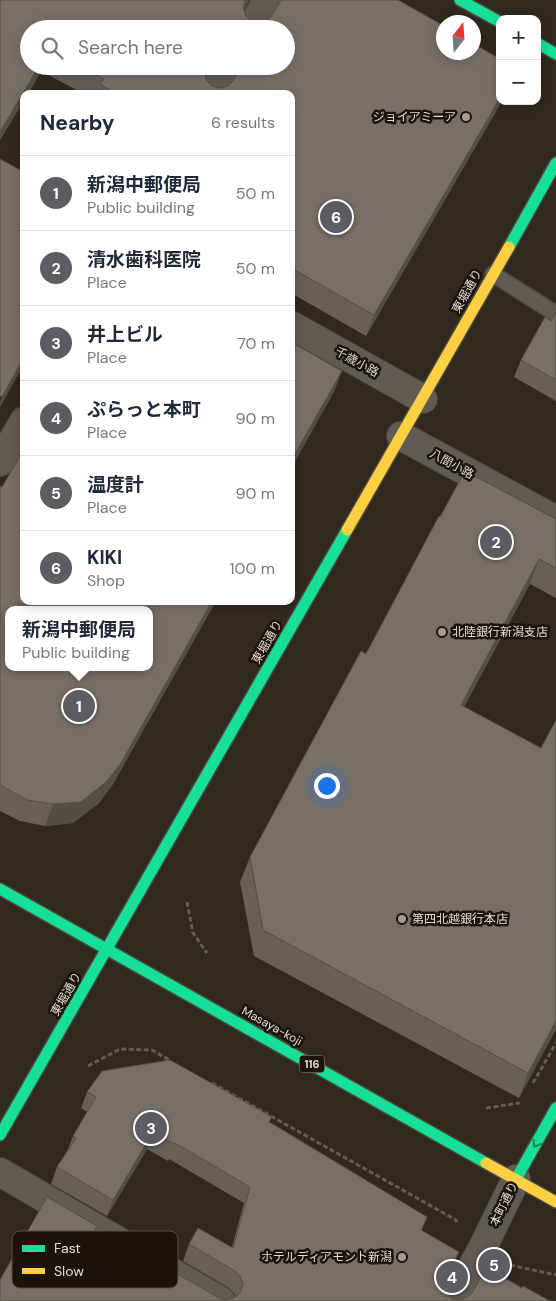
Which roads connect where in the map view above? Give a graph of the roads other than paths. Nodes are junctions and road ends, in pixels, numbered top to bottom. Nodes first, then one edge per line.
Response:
1 (267, 0) edge
2 (460, 0) edge
3 (255, 20) edge
4 (496, 20) edge
5 (541, 45) edge
6 (556, 54) edge
7 (223, 75) edge
8 (214, 90) edge
9 (556, 162) edge
10 (493, 274) junction
11 (556, 314) edge
12 (295, 327) edge
13 (423, 399) junction
14 (20, 428) edge
15 (401, 436) junction
16 (0, 462) edge
17 (556, 520) edge
18 (0, 889) edge
19 (108, 950) junction
20 (556, 1108) edge
21 (0, 1135) edge
22 (0, 1172) edge
23 (516, 1179) junction
24 (556, 1202) edge
25 (101, 1231) edge
26 (178, 1276) edge
27 (221, 1301) edge
28 (453, 1301) edge

1 - 3 street
2 - 4 main road
5 - 6 main road
7 - 8 street
9 - 10 main road, 東堀通り
10 - 11 lane
10 - 13 main road, 東堀通り
12 - 13 street, 千歳小路
13 - 15 main road, 東堀通り
14 - 16 street
15 - 17 street, 八間小路
15 - 19 main road, 東堀通り
18 - 19 main road, Masaya-koji / 116
19 - 21 main road, 東堀通り
19 - 23 main road, Masaya-koji / 116
20 -> 23 main road, 本町通り
22 - 25 street
23 - 24 main road, Masaya-koji
23 - 28 street, 本町通り
26 - 27 street

